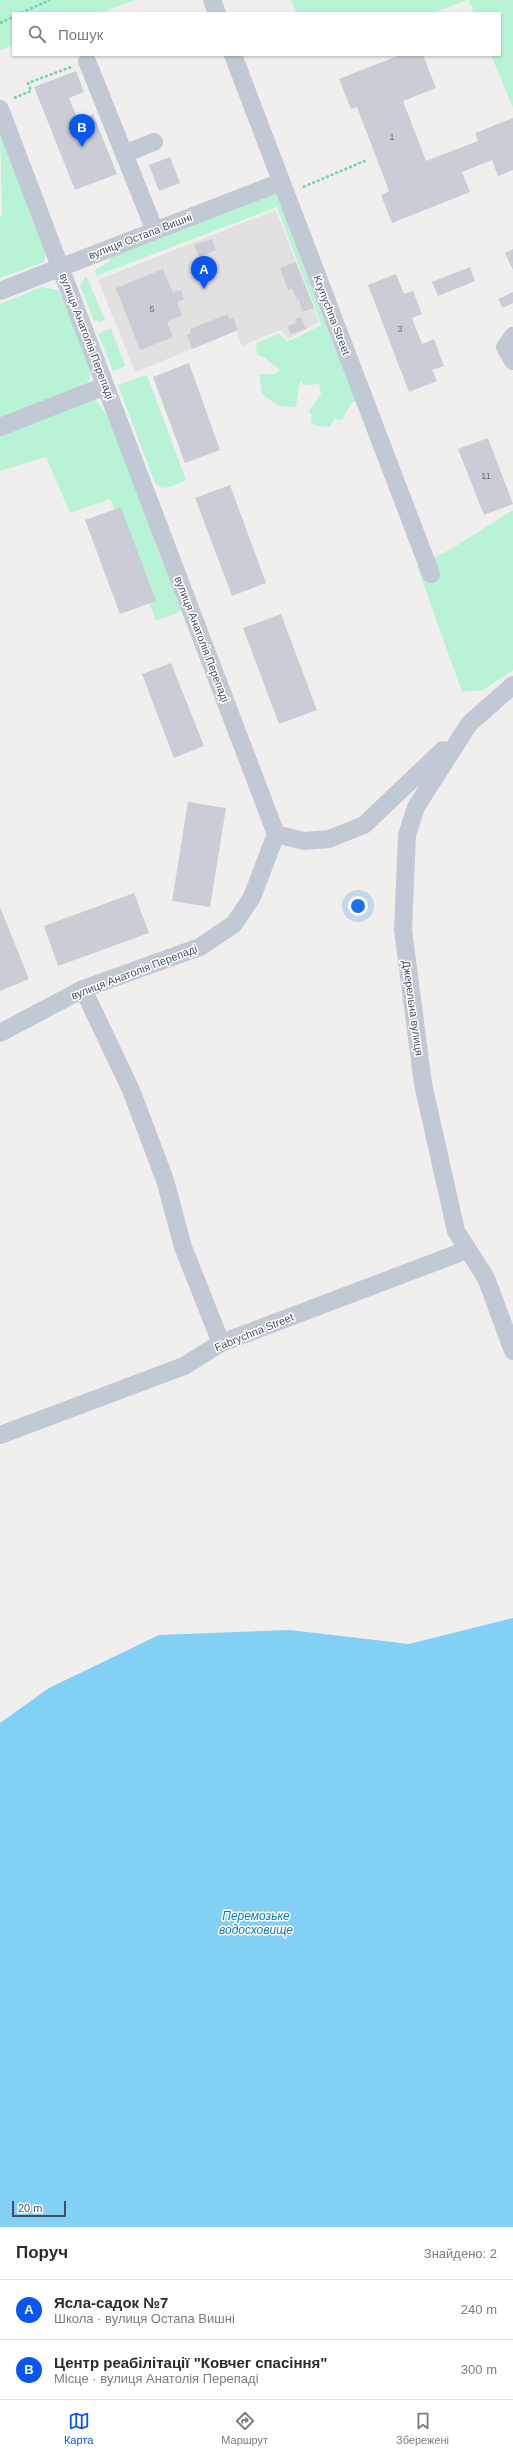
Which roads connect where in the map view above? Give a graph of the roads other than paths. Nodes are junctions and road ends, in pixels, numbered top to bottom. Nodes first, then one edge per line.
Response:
1 (212, 0) edge
2 (217, 12) edge
3 (233, 56) edge
4 (87, 60) road end
5 (6, 103) edge
6 (154, 142) dead end
7 (124, 154) junction
8 (284, 188) junction
9 (155, 231) junction
10 (60, 266) junction
11 (0, 291) edge
12 (513, 336) edge
13 (513, 361) edge
14 (105, 386) junction
15 (0, 427) edge
16 (431, 574) dead end
17 (513, 685) edge
18 (470, 724) junction
19 (276, 834) junction
20 (83, 989) junction
21 (0, 1032) edge
22 (467, 1250) junction
23 (221, 1343) junction
24 (513, 1351) edge
25 (0, 1435) edge

1 - 2 street
3 - 8 street, Krynychna Street
4 - 7 street
5 - 10 street, вулиця Анатолія Перепаді
6 - 7 street
7 - 9 street
8 - 9 street, вулиця Остапа Вишні
8 - 16 street, Krynychna Street
9 - 10 street, вулиця Остапа Вишні
10 - 11 street, вулиця Остапа Вишні
10 - 14 street, вулиця Анатолія Перепаді
12 - 13 street
14 - 15 street
14 - 19 street, вулиця Анатолія Перепаді
17 - 18 street, Джерельна вулиця
18 - 19 street
18 - 22 street, Джерельна вулиця
19 - 20 street, вулиця Анатолія Перепаді
20 - 21 street, вулиця Анатолія Перепаді
20 - 23 street
22 - 23 street, Fabrychna Street
22 - 24 street, Джерельна вулиця
23 - 25 street, Fabrychna Street

